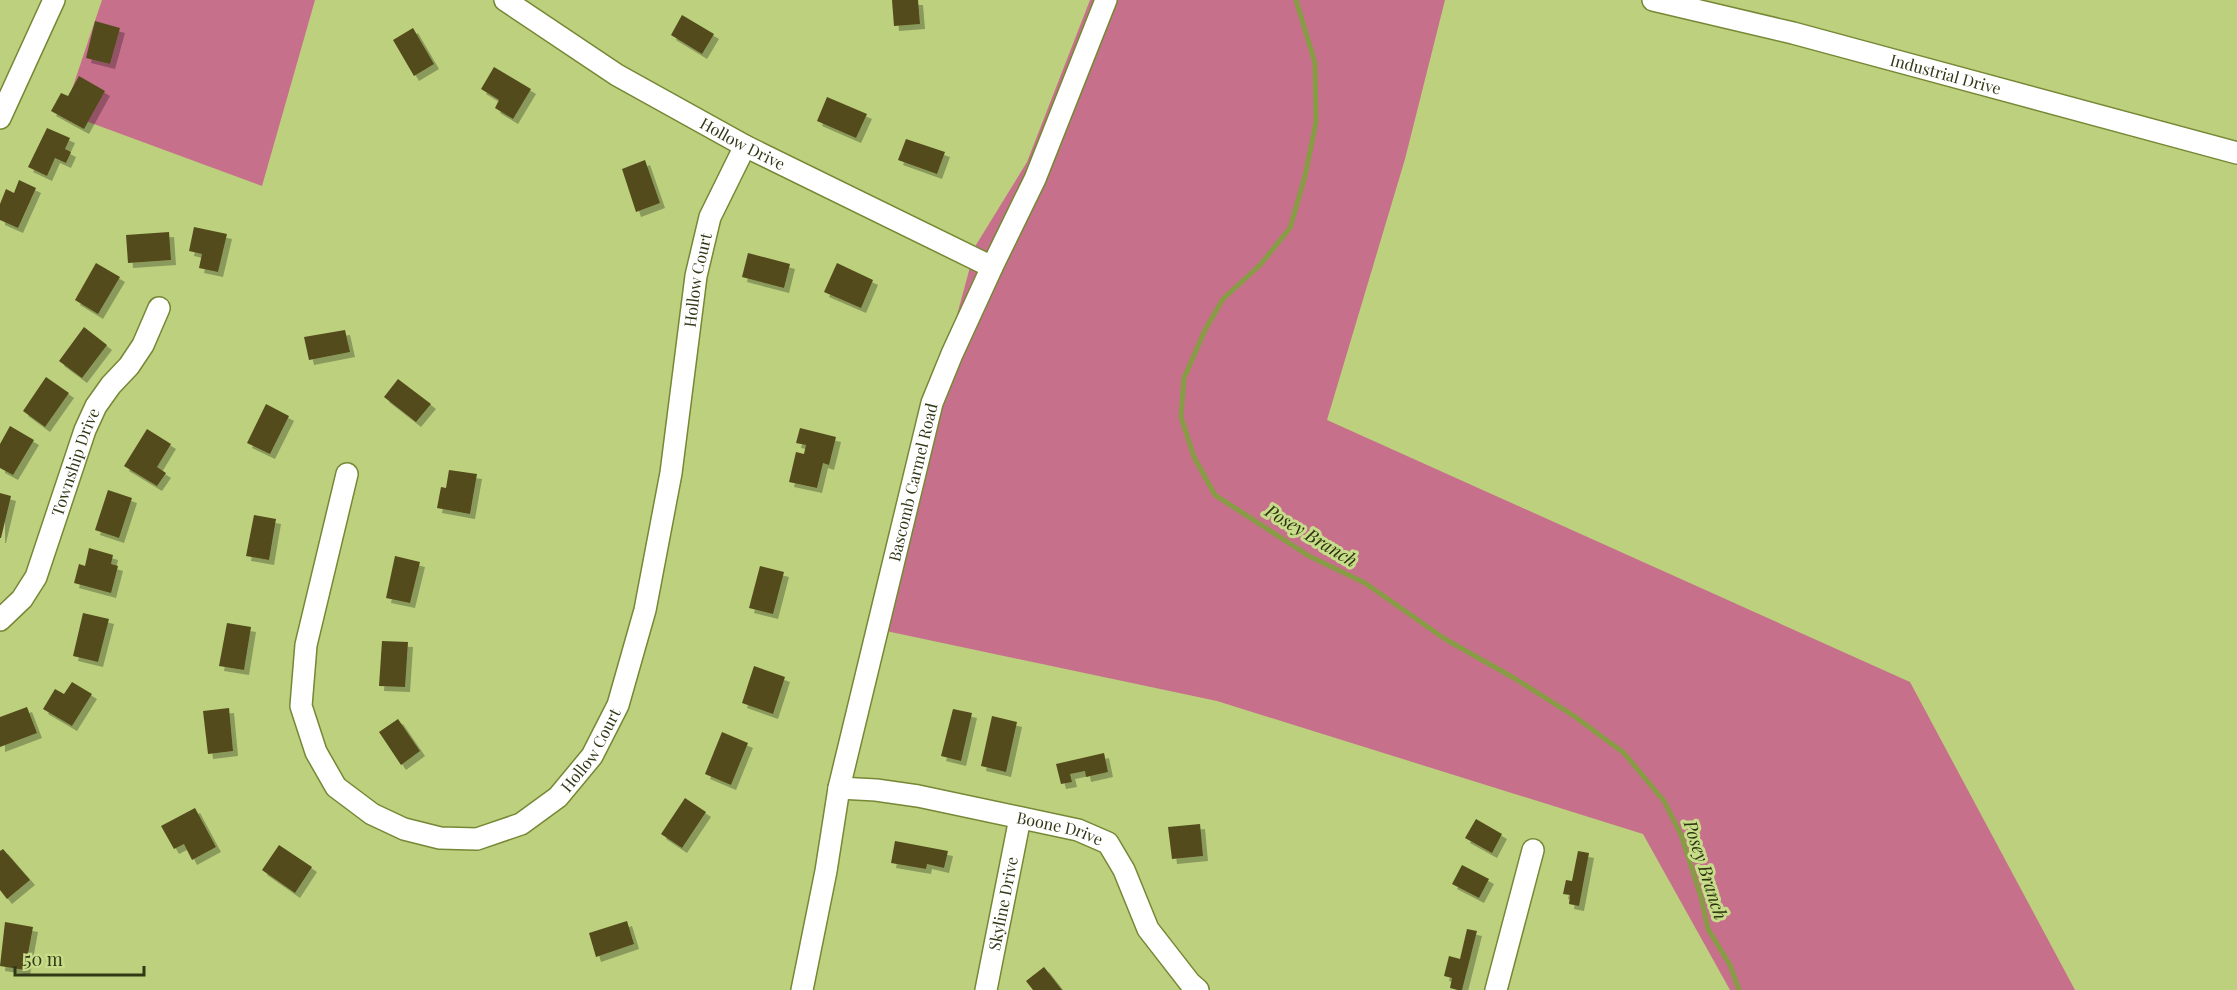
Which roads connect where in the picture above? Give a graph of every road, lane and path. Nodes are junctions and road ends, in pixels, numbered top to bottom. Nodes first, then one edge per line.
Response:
1 (54, 0) edge
2 (505, 0) edge
3 (1106, 0) edge
4 (1653, 0) edge
5 (0, 118) edge
6 (745, 146) junction
7 (2237, 153) edge
8 (992, 267) junction
9 (159, 308) dead end
10 (347, 474) dead end
11 (0, 620) edge
12 (839, 788) junction
13 (1020, 818) junction
14 (1533, 850) dead end
15 (802, 990) edge
16 (986, 990) edge
17 (1198, 990) edge
18 (1496, 990) edge

1 - 5 street
2 - 6 street, Hollow Drive
3 - 8 street, Bascomb Carmel Road
4 - 7 street, Industrial Drive
6 - 8 street, Hollow Drive
6 - 10 street, Hollow Court
8 - 12 street, Bascomb Carmel Road
9 - 11 street, Township Drive
12 - 13 street, Boone Drive
12 - 15 street, Bascomb Carmel Road
13 - 16 street, Skyline Drive
13 - 17 street, Boone Drive
14 - 18 street

